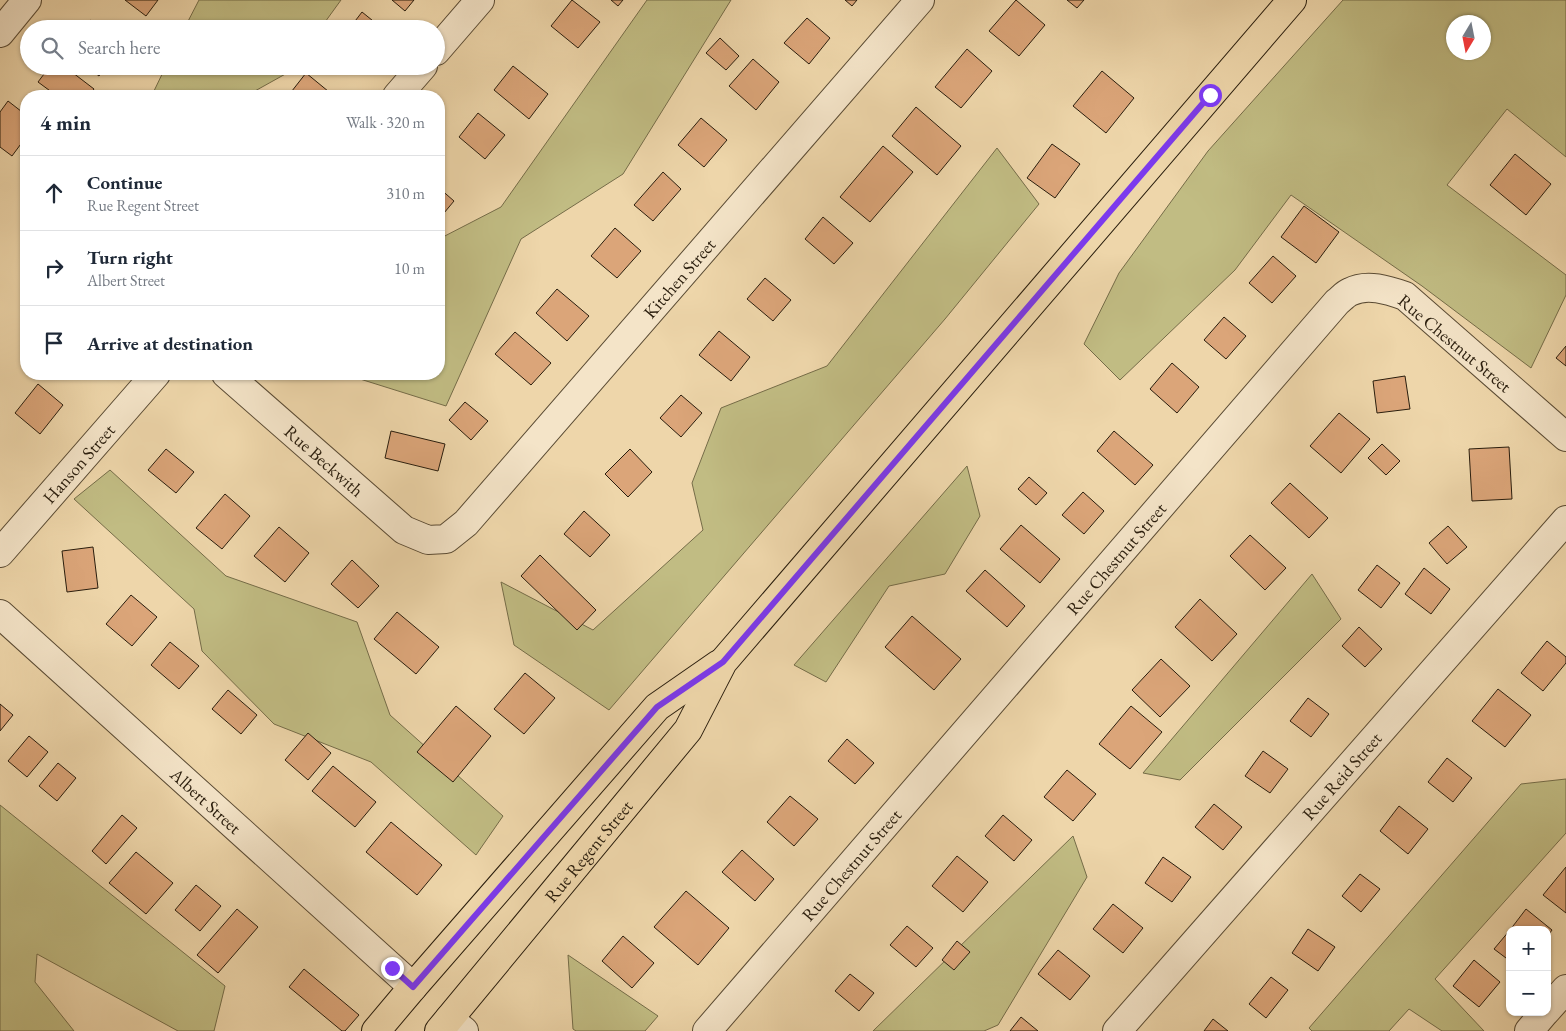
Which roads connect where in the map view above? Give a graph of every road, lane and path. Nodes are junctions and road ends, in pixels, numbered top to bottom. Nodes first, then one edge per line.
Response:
1 (27, 0) edge
2 (480, 0) edge
3 (920, 0) edge
4 (1292, 0) edge
5 (0, 33) edge
6 (445, 41) edge
7 (415, 75) edge
8 (402, 90) edge
9 (151, 380) edge
10 (233, 380) edge
11 (1566, 437) edge
12 (1566, 520) edge
13 (428, 540) joint
14 (0, 553) edge
15 (0, 614) edge
16 (723, 662) junction
17 (413, 987) junction
18 (1566, 989) edge
19 (1551, 1006) edge
20 (1542, 1016) edge
21 (451, 1027) edge
22 (376, 1031) edge
23 (707, 1031) edge
24 (1117, 1031) edge
25 (1529, 1031) edge

1 - 5 street
2 - 6 street
3 - 13 street, Kitchen Street
4 - 16 main road, Rue Regent Street
7 - 8 street
9 - 14 street, Hanson Street
10 - 13 street, Rue Beckwith
11 - 23 street, Rue Chestnut Street
12 - 24 street, Rue Reid Street
15 - 17 street, Albert Street
16 - 17 main road, Rue Regent Street
16 - 21 main road, Rue Regent Street
17 - 22 main road, Rue Regent Street
18 - 19 street
20 - 25 street

